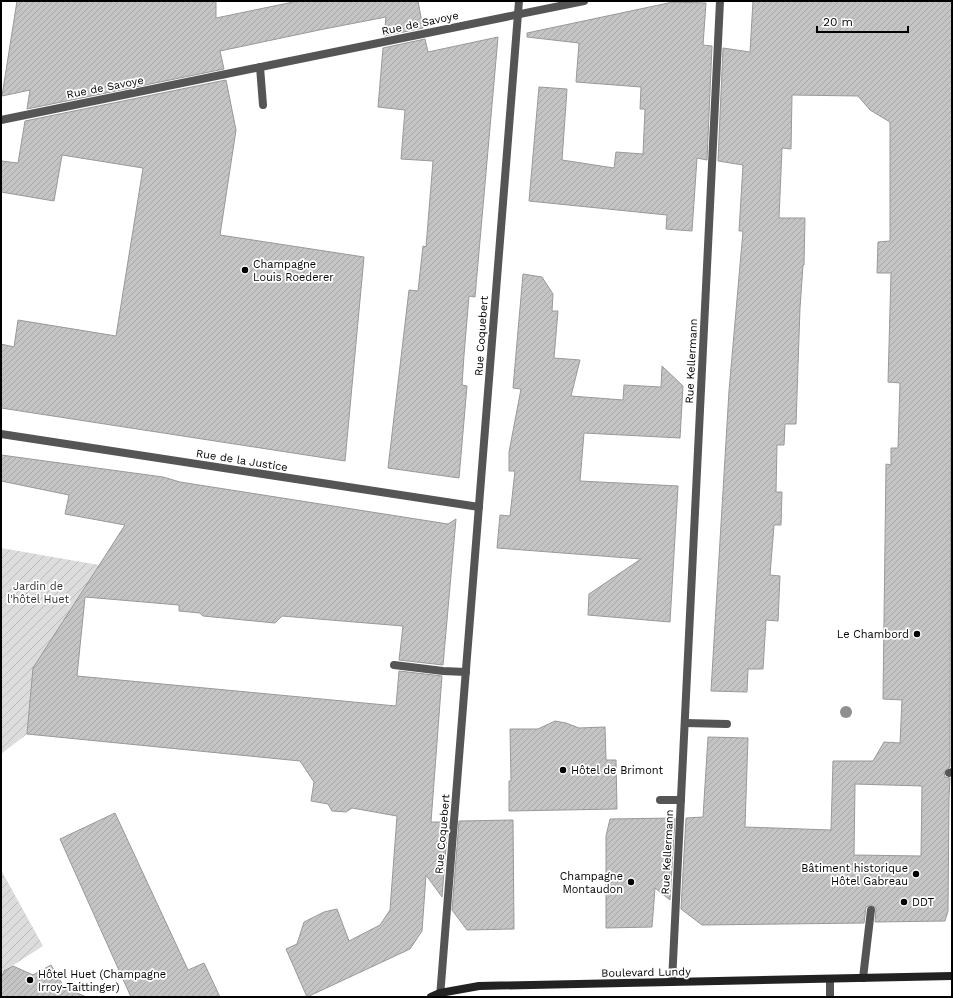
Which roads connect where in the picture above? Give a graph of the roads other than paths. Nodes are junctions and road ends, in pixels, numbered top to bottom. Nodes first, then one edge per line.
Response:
1 (519, 1) edge
2 (584, 1) edge
3 (720, 1) edge
4 (518, 15) junction
5 (260, 67) junction
6 (263, 105) dead end
7 (1, 120) edge
8 (1, 434) edge
9 (479, 507) junction
10 (394, 665) dead end
11 (466, 672) junction
12 (685, 723) junction
13 (727, 724) dead end
14 (660, 800) dead end
15 (681, 800) junction
16 (871, 910) dead end
17 (952, 976) edge
18 (863, 978) junction
19 (830, 979) junction
20 (672, 982) junction
21 (440, 995) edge
22 (431, 997) edge
23 (830, 997) edge

1 - 4 street, Rue Coquebert
2 - 4 street, Rue de Savoye
3 - 12 street, Rue Kellermann
4 - 5 street, Rue de Savoye
4 - 9 street, Rue Coquebert
5 - 6 street
5 - 7 street, Rue de Savoye
8 - 9 street, Rue de la Justice
9 - 11 street, Rue Coquebert
10 - 11 street
11 - 21 street, Rue Coquebert
12 - 13 street
12 - 15 street, Rue Kellermann
14 - 15 street
15 - 20 street, Rue Kellermann
16 - 18 street
17 - 18 main road, Boulevard Lundy
18 - 19 main road, Boulevard Lundy
19 - 20 main road, Boulevard Lundy
19 - 23 street
20 - 21 main road, Boulevard Lundy
21 - 22 main road, Boulevard Lundy

